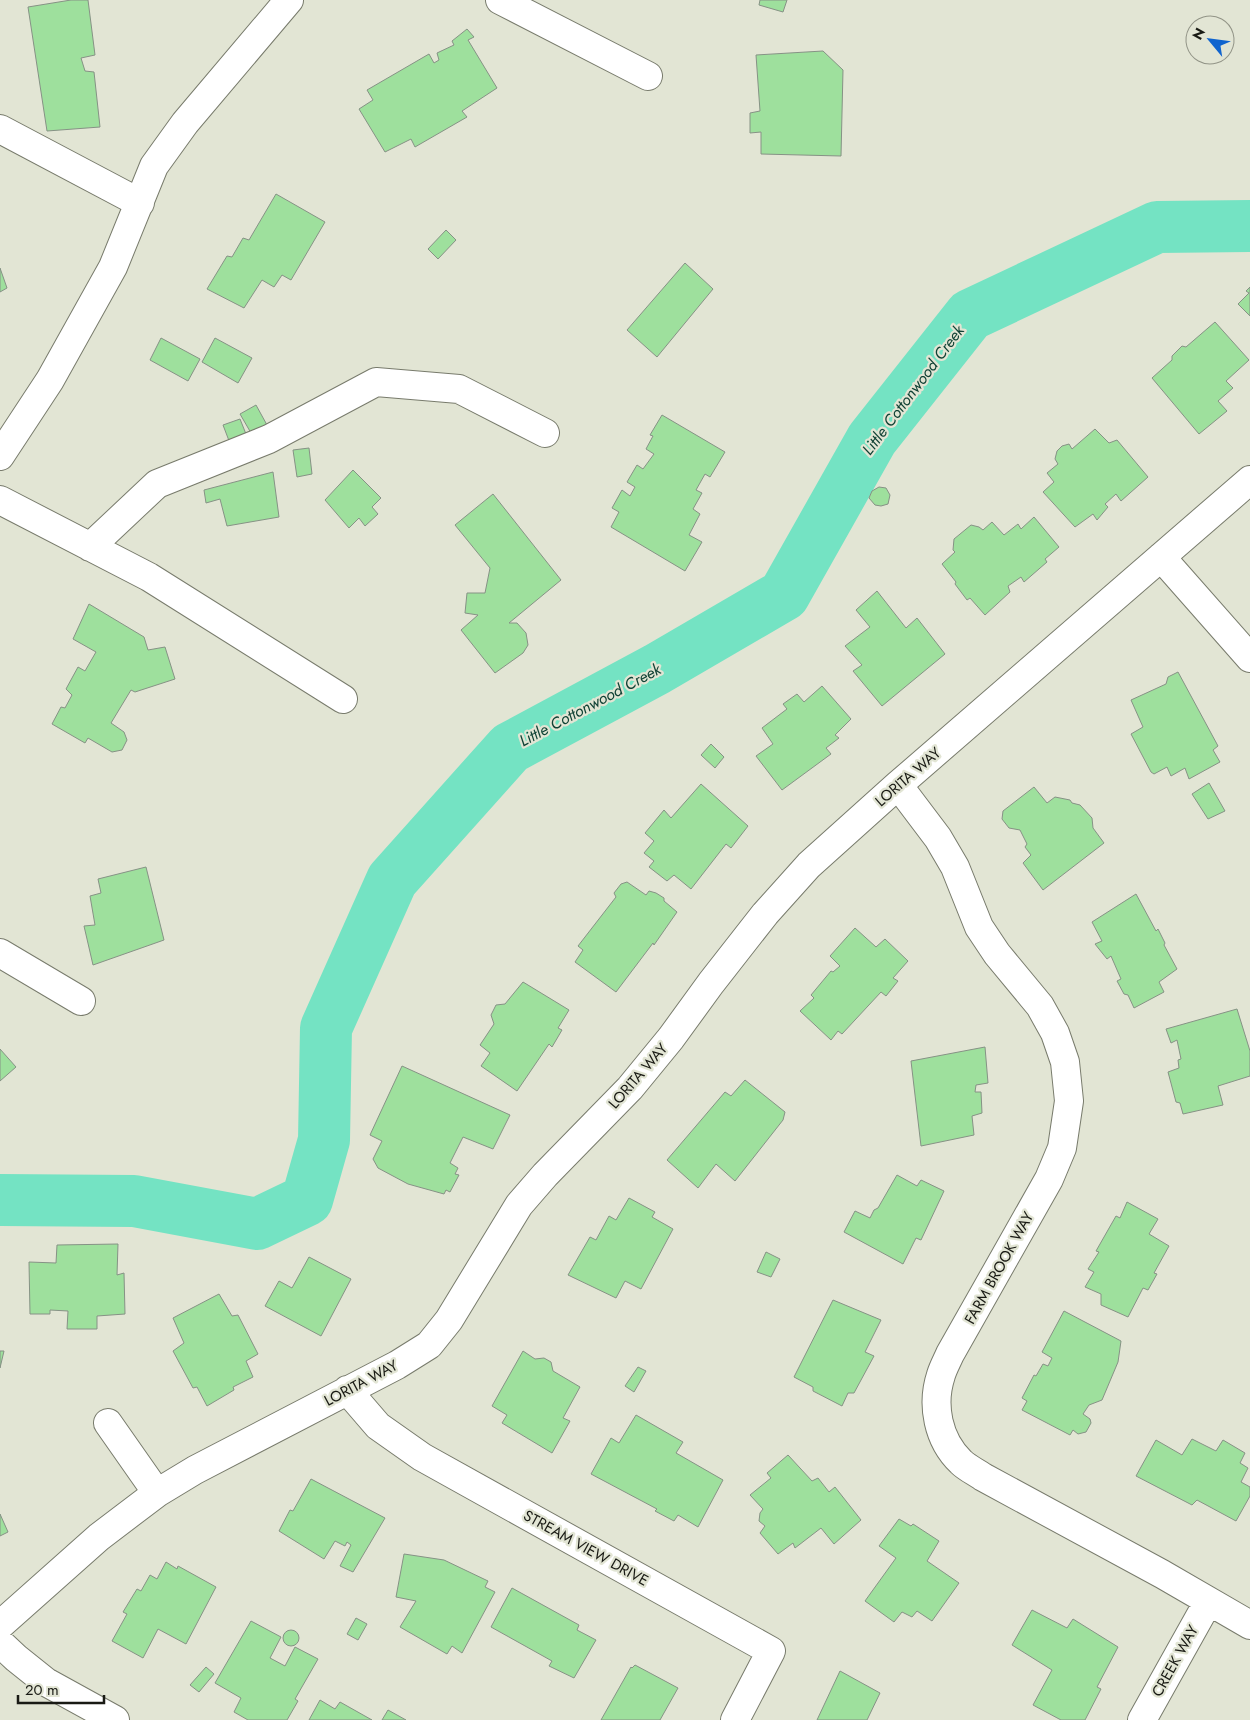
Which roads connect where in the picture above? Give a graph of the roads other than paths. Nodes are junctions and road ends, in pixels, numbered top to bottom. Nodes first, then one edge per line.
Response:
1 (289, 0) edge
2 (500, 0) edge
3 (648, 76) dead end
4 (0, 128) edge
5 (140, 203) junction
6 (545, 433) dead end
7 (0, 456) edge
8 (1250, 480) edge
9 (0, 500) edge
10 (90, 547) junction
11 (1161, 556) junction
12 (1250, 658) edge
13 (343, 699) dead end
14 (898, 785) junction
15 (0, 953) edge
16 (82, 1001) dead end
17 (348, 1390) junction
18 (108, 1423) dead end
19 (157, 1493) junction
20 (1208, 1602) junction
21 (0, 1625) edge
22 (1250, 1625) edge
23 (0, 1643) edge
24 (114, 1720) edge
25 (735, 1720) edge
26 (1142, 1720) edge

1 - 5 street
2 - 3 street
4 - 5 street
5 - 7 street
6 - 10 street
8 - 11 street, LORITA WAY
9 - 10 street
10 - 13 street
11 - 12 street
11 - 14 street, LORITA WAY
14 - 17 street, LORITA WAY
14 - 20 street, FARM BROOK WAY
15 - 16 street
17 - 19 street, LORITA WAY
17 - 25 street, STREAM VIEW DRIVE
18 - 19 street
19 - 21 street, LORITA WAY
20 - 22 street, FARM BROOK WAY
20 - 26 street, CREEK WAY
23 - 24 street

